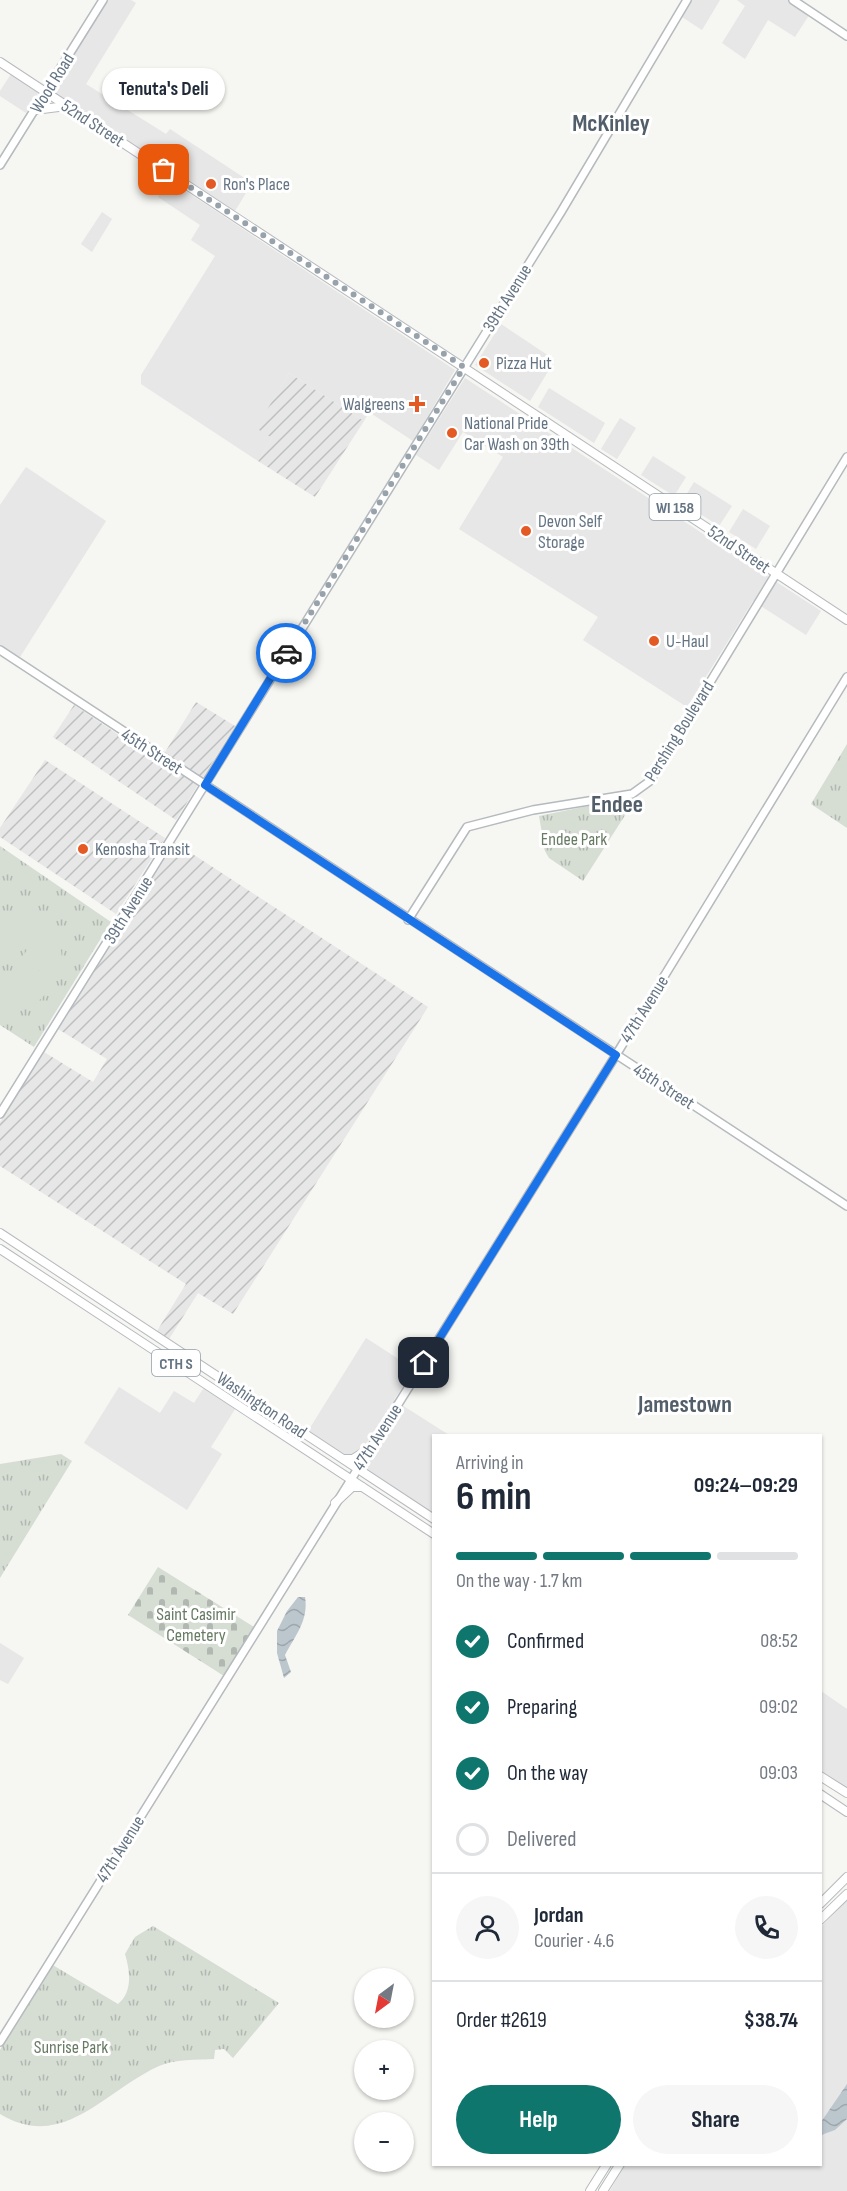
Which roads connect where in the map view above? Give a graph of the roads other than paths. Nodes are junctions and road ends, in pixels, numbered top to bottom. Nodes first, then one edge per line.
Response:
1 (103, 0) edge
2 (687, 0) edge
3 (793, 0) edge
4 (847, 36) edge
5 (0, 62) edge
6 (47, 92) junction
7 (68, 106) junction
8 (35, 110) junction
9 (0, 165) edge
10 (464, 367) junction
11 (847, 457) edge
12 (776, 573) junction
13 (847, 620) edge
14 (0, 650) edge
15 (847, 678) edge
16 (205, 785) junction
17 (408, 920) junction
18 (616, 1055) junction
19 (0, 1114) edge
20 (847, 1206) edge
21 (0, 1233) edge
22 (0, 1249) edge
23 (369, 1449) junction
24 (343, 1459) junction
25 (357, 1468) junction
26 (350, 1478) junction
27 (364, 1488) junction
28 (334, 1503) junction
29 (432, 1518) edge
30 (432, 1533) edge
31 (822, 1777) edge
32 (836, 1786) junction
33 (847, 1794) edge
34 (822, 1795) edge
35 (828, 1799) junction
36 (846, 1810) edge
37 (847, 1877) edge
38 (847, 1894) edge
39 (822, 1902) edge
40 (822, 1918) edge
41 (0, 2042) edge
42 (606, 2166) edge
43 (619, 2166) edge
44 (609, 2182) junction
45 (590, 2191) edge
46 (603, 2191) edge
47 (609, 2191) edge

1 - 6 street, Wood Road
2 - 10 street, 39th Avenue
3 - 4 street
5 - 6 main road, 52nd Street / WI 158
6 - 7 main road, 52nd Street / WI 158
6 - 8 street, Wood Road
7 - 8 main road
7 - 10 main road, 52nd Street / WI 158
8 - 9 street, Wood Road
10 - 12 main road, 52nd Street / WI 158
10 - 16 street, 39th Avenue
11 - 12 street, Pershing Boulevard
12 - 13 main road, 52nd Street / WI 158
12 - 17 street, Pershing Boulevard
14 - 16 street, 45th Street
15 - 18 street, 47th Avenue
16 - 17 street, 45th Street
16 - 19 street, 39th Avenue
17 - 18 street, 45th Street
18 - 20 street, 45th Street
18 - 23 street, 47th Avenue
21 - 24 main road, Washington Road / CTH S
22 - 26 main road, Washington Road / CTH S
23 - 24 main road
23 - 25 street, 47th Avenue
24 - 25 main road, Washington Road / CTH S
25 - 26 street, 47th Avenue
25 - 29 main road, Washington Road / CTH S
26 - 27 main road, Washington Road / CTH S
26 - 28 street, 47th Avenue
27 - 28 main road
27 - 30 main road, Washington Road / CTH S
28 - 41 street, 47th Avenue
31 - 32 main road
32 - 33 main road
32 - 35 main road
34 - 35 main road
35 - 36 main road
37 - 39 main road
38 - 40 main road
42 - 45 main road
43 - 44 main road
44 - 46 main road
44 - 47 main road

